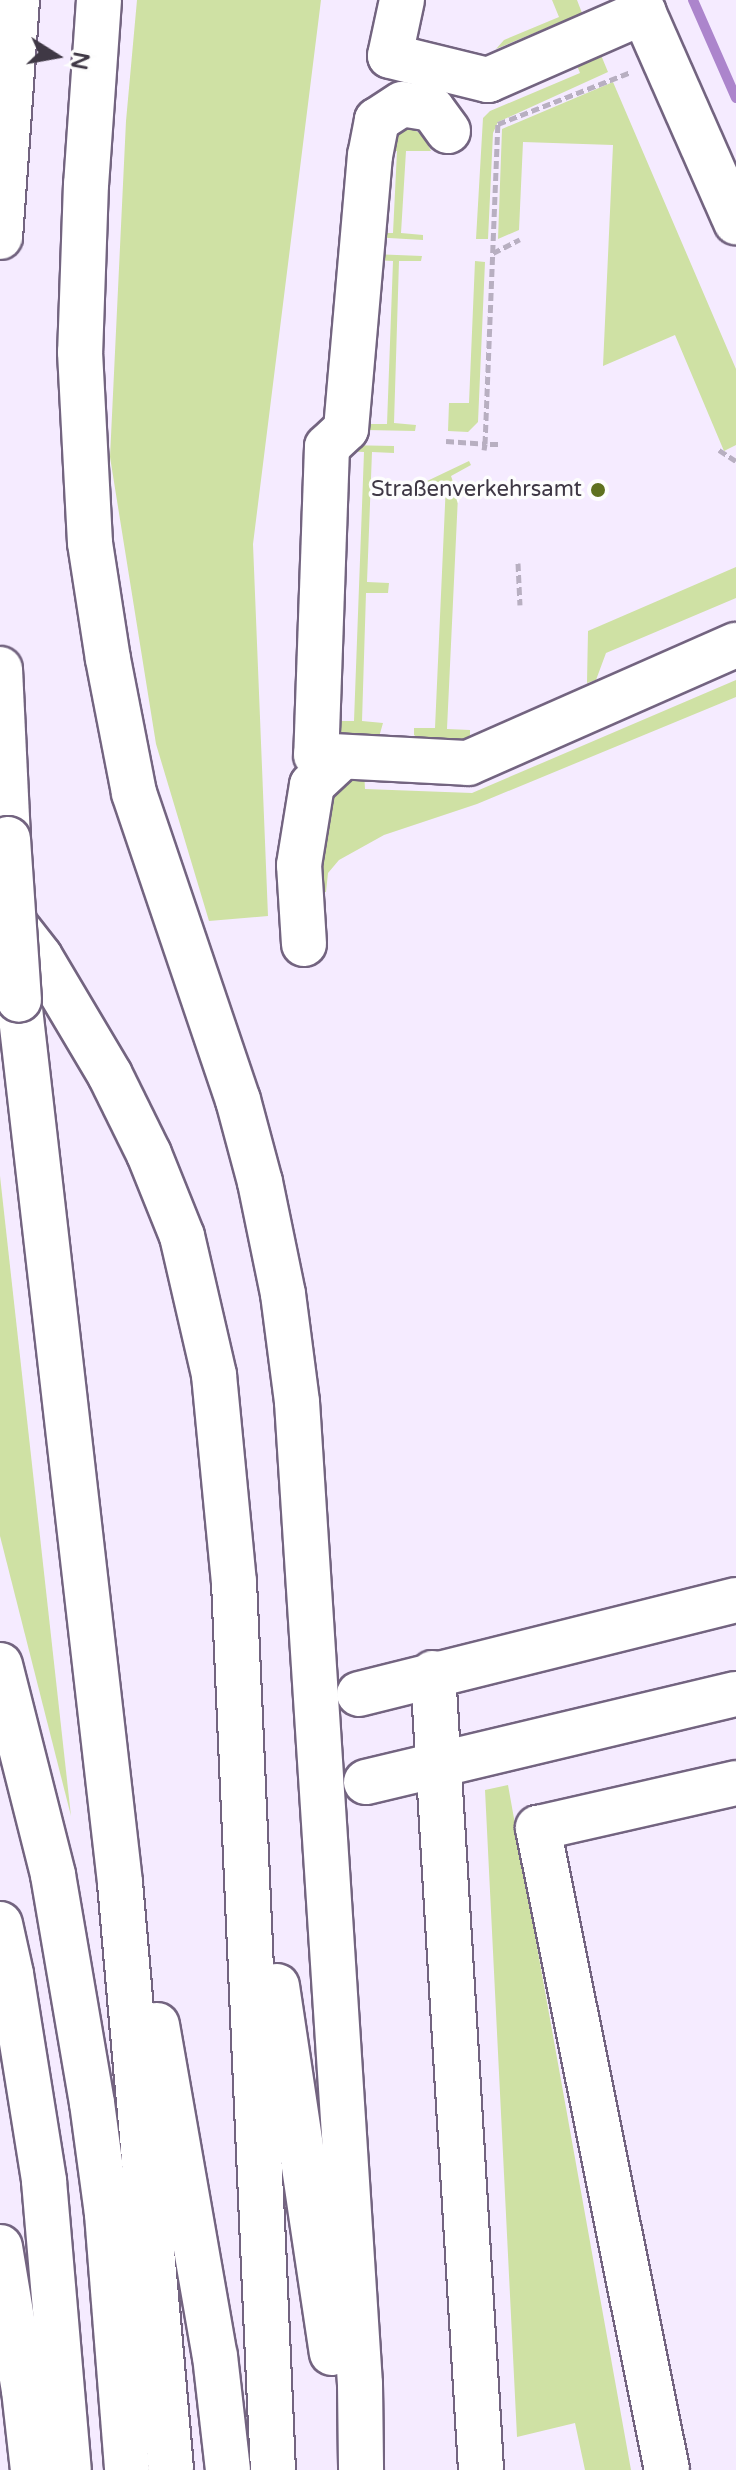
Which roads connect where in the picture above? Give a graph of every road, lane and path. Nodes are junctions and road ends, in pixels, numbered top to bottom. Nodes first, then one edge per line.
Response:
1 (17, 0) edge
2 (99, 0) edge
3 (402, 0) edge
4 (641, 6) edge
5 (665, 58) junction
6 (448, 131) dead end
7 (736, 222) edge
8 (0, 237) edge
9 (520, 239) dead end
10 (492, 253) junction
11 (446, 441) dead end
12 (498, 444) dead end
13 (484, 447) junction
14 (719, 450) dead end
15 (736, 461) edge
16 (518, 563) dead end
17 (520, 605) dead end
18 (736, 645) edge
19 (0, 669) edge
20 (341, 758) junction
21 (0, 906) edge
22 (304, 944) dead end
23 (736, 1600) edge
24 (0, 1665) edge
25 (433, 1673) junction
26 (359, 1694) dead end
27 (736, 1694) edge
28 (239, 1748) junction
29 (438, 1767) junction
30 (366, 1782) dead end
31 (736, 1783) edge
32 (120, 1883) junction
33 (0, 1924) edge
34 (0, 2247) edge
35 (33, 2470) edge
36 (69, 2470) edge
37 (127, 2470) edge
38 (171, 2470) edge
39 (228, 2470) edge
40 (273, 2470) edge
41 (349, 2470) edge
42 (361, 2470) edge
43 (481, 2470) edge
44 (667, 2470) edge

1 - 8 main road
2 - 42 main road
3 - 4 main road
4 - 5 main road
5 - 7 main road
5 - 10 path
6 - 20 main road
9 - 10 path
10 - 13 path
11 - 13 path
12 - 13 path
14 - 15 path
16 - 17 path
18 - 20 main road
19 - 32 main road, bridge
20 - 22 main road
21 - 28 main road
23 - 25 main road
24 - 37 main road
25 - 26 main road
25 - 29 main road
27 - 29 main road
28 - 40 main road
28 - 41 main road
29 - 30 main road
29 - 43 main road
31 - 44 main road
32 - 38 main road
32 - 39 main road
33 - 36 main road
34 - 35 main road

